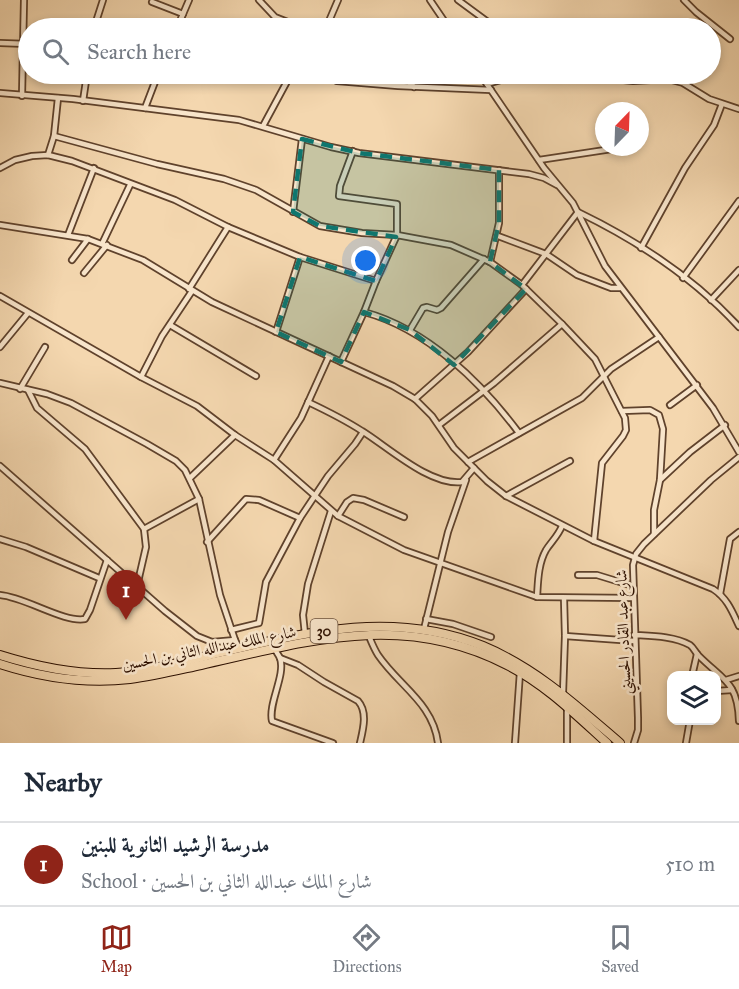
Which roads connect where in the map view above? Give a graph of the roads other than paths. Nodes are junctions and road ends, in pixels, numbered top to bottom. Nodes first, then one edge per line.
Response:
1 (24, 0) edge
2 (103, 0) edge
3 (189, 0) edge
4 (260, 0) edge
5 (338, 0) edge
6 (430, 0) edge
7 (458, 0) edge
8 (684, 0) edge
9 (152, 2) dead end
10 (183, 14) junction
11 (25, 18) edge
12 (97, 18) edge
13 (181, 18) edge
14 (278, 18) edge
15 (330, 18) edge
16 (442, 18) edge
17 (482, 18) edge
18 (704, 18) edge
19 (721, 32) edge
20 (730, 39) dead end
21 (0, 43) edge
22 (18, 44) edge
23 (23, 84) edge
24 (86, 84) edge
25 (154, 84) edge
26 (286, 84) edge
27 (376, 84) edge
28 (411, 84) edge
29 (487, 84) edge
30 (685, 84) edge
31 (414, 87) junction
32 (491, 90) junction
33 (0, 93) edge
34 (22, 96) junction
35 (58, 98) junction
36 (83, 101) junction
37 (723, 104) junction
38 (145, 108) junction
39 (738, 110) edge
40 (263, 126) junction
41 (54, 136) junction
42 (302, 139) junction
43 (595, 151) edge
44 (353, 152) junction
45 (48, 155) junction
46 (538, 160) junction
47 (0, 168) edge
48 (94, 168) junction
49 (499, 170) junction
50 (130, 185) junction
51 (557, 185) junction
52 (739, 201) edge
53 (293, 212) junction
54 (578, 212) junction
55 (0, 225) edge
56 (228, 228) junction
57 (396, 235) junction
58 (68, 236) junction
59 (498, 236) junction
60 (88, 239) junction
61 (105, 244) junction
62 (641, 248) junction
63 (546, 254) junction
64 (300, 257) junction
65 (484, 258) junction
66 (72, 260) dead end
67 (490, 262) junction
68 (739, 270) edge
69 (84, 273) dead end
70 (682, 278) junction
71 (375, 281) junction
72 (524, 287) junction
73 (620, 288) junction
74 (190, 290) junction
75 (0, 296) edge
76 (711, 300) junction
77 (364, 312) junction
78 (28, 313) junction
79 (562, 324) junction
80 (170, 325) junction
81 (739, 327) edge
82 (410, 330) junction
83 (276, 332) junction
84 (658, 337) junction
85 (0, 347) edge
86 (45, 347) dead end
87 (329, 356) junction
88 (341, 362) junction
89 (454, 365) junction
90 (604, 375) junction
91 (256, 376) dead end
92 (141, 377) junction
93 (0, 383) edge
94 (697, 385) junction
95 (20, 388) junction
96 (28, 390) junction
97 (484, 390) junction
98 (414, 399) junction
99 (308, 402) junction
100 (670, 405) dead end
101 (622, 411) junction
102 (439, 425) junction
103 (725, 425) junction
104 (363, 432) junction
105 (519, 433) junction
106 (235, 435) junction
107 (737, 445) edge
108 (739, 452) edge
109 (739, 457) edge
110 (274, 460) junction
111 (570, 461) dead end
112 (468, 462) junction
113 (0, 466) edge
114 (474, 468) junction
115 (190, 478) junction
116 (466, 480) junction
117 (660, 480) junction
118 (316, 496) junction
119 (506, 496) junction
120 (199, 499) junction
121 (331, 511) junction
122 (338, 516) junction
123 (404, 517) dead end
124 (300, 518) junction
125 (562, 526) junction
126 (144, 529) junction
127 (739, 532) edge
128 (654, 534) junction
129 (0, 539) edge
130 (594, 541) junction
131 (207, 542) junction
132 (635, 557) junction
133 (107, 560) junction
134 (440, 563) junction
135 (578, 575) dead end
136 (99, 578) junction
137 (137, 586) junction
138 (633, 586) junction
139 (720, 594) junction
140 (0, 595) edge
141 (537, 597) junction
142 (564, 598) junction
143 (633, 598) junction
144 (739, 606) edge
145 (731, 609) junction
146 (426, 619) junction
147 (739, 626) edge
148 (424, 629) junction
149 (231, 630) junction
150 (305, 634) junction
151 (368, 634) junction
152 (565, 636) junction
153 (491, 637) dead end
154 (634, 638) junction
155 (237, 644) junction
156 (275, 649) junction
157 (697, 654) junction
158 (0, 655) edge
159 (280, 658) junction
160 (0, 664) edge
161 (693, 671) edge
162 (520, 672) junction
163 (739, 676) edge
164 (726, 680) junction
165 (732, 690) junction
166 (721, 691) edge
167 (562, 693) junction
168 (567, 706) junction
169 (739, 721) edge
170 (689, 725) edge
171 (333, 743) edge
172 (360, 743) edge
173 (438, 743) edge
174 (515, 743) edge
175 (567, 743) edge
176 (608, 743) edge
177 (620, 743) edge
178 (634, 743) edge
179 (686, 743) edge

1 - 11 street
2 - 12 street
3 - 10 street
4 - 14 street
5 - 15 street
6 - 16 street
7 - 17 street
8 - 18 street
9 - 10 street
10 - 13 street
19 - 20 street
21 - 22 street
23 - 34 street
24 - 36 street
25 - 38 street
26 - 40 street
27 - 31 street
28 - 31 street
29 - 32 street
30 - 37 street
31 - 32 street
32 - 46 street
33 - 34 street
34 - 35 street
35 - 36 street
35 - 41 street
36 - 38 street
37 - 39 street
37 - 62 street
38 - 40 street
40 - 42 street
41 - 45 street
41 - 53 street
42 - 44 street
42 - 53 street
43 - 46 street
44 - 49 street
44 - 57 street
45 - 47 street
45 - 48 street
46 - 51 street
48 - 50 street
48 - 58 street
49 - 51 street
49 - 59 street
50 - 56 street
50 - 61 street
51 - 54 street
52 - 70 street
53 - 57 street
54 - 62 street
54 - 63 street
54 - 73 street
55 - 58 street
56 - 64 street
56 - 74 street
57 - 65 street
57 - 71 street
58 - 60 street
59 - 63 street
59 - 67 street
60 - 61 street
60 - 66 street
61 - 69 street
61 - 74 street
62 - 70 street
63 - 72 street
63 - 73 street
64 - 71 street
64 - 83 street
65 - 67 street
65 - 82 street
67 - 72 street
68 - 76 street
70 - 76 street
71 - 77 street
72 - 79 street
72 - 89 street
73 - 84 street
74 - 80 street
74 - 83 street
75 - 78 street
76 - 81 street
77 - 82 street
77 - 88 street
78 - 85 street
78 - 92 street
79 - 90 street
79 - 97 street
80 - 91 street
80 - 92 street
82 - 89 street
83 - 87 street
84 - 90 street
84 - 94 street
86 - 95 street
87 - 88 street
87 - 99 street
88 - 98 street
89 - 97 street
89 - 98 street
90 - 101 street
90 - 105 street
92 - 106 street
93 - 95 street
94 - 100 street
94 - 103 street
95 - 96 street
96 - 115 street
96 - 126 street
97 - 102 street
97 - 105 street
98 - 102 street
99 - 104 street
99 - 110 street
101 - 117 street
101 - 130 street
102 - 112 street
103 - 107 street
103 - 117 street
104 - 116 street
104 - 118 street
105 - 112 street
106 - 110 street
106 - 115 street
107 - 108 street
109 - 128 street, شارع عبد القادر الحسيني
110 - 118 street
111 - 119 street
112 - 114 street
113 - 133 street
114 - 116 street
114 - 119 street
115 - 120 street
116 - 134 street
117 - 128 street
118 - 121 street
118 - 124 street
119 - 125 street
120 - 126 street
120 - 131 street
121 - 122 street
121 - 150 street
122 - 123 street
122 - 134 street
124 - 131 street
124 - 149 street
125 - 130 street
125 - 141 street
126 - 137 street
127 - 139 street
128 - 132 street, شارع عبد القادر الحسيني
129 - 136 street
130 - 132 street
131 - 149 street
132 - 138 street, شارع عبد القادر الحسيني
132 - 139 street
133 - 136 street
133 - 137 street
134 - 141 street
134 - 146 street
135 - 138 street
136 - 140 street
137 - 155 street
138 - 143 street, شارع عبد القادر الحسيني
139 - 145 street
141 - 142 street
142 - 143 street
142 - 152 street
143 - 154 street, شارع عبد القادر الحسيني
144 - 145 street
145 - 147 street
146 - 148 street
146 - 153 street
148 - 150 main road, شارع الملك عبدالله الثاني بن الحسين / 30
148 - 167 main road, شارع الملك عبدالله الثاني بن الحسين / 30
149 - 155 street
150 - 155 main road, شارع الملك عبدالله الثاني بن الحسين / 30
151 - 156 main road, شارع الملك عبدالله الثاني بن الحسين / 30
151 - 162 main road, شارع الملك عبدالله الثاني بن الحسين / 30
151 - 173 street
152 - 154 street
152 - 167 street
154 - 157 street
154 - 178 street, شارع عبد القادر الحسيني
155 - 158 main road, شارع الملك عبدالله الثاني بن الحسين / 30
156 - 159 street
156 - 160 main road, شارع الملك عبدالله الثاني بن الحسين / 30
157 - 161 street
157 - 164 street
159 - 171 street
159 - 172 street
162 - 168 main road, شارع الملك عبدالله الثاني بن الحسين / 30
162 - 174 street
163 - 164 street
164 - 165 street
165 - 166 street
165 - 169 street
167 - 177 main road, شارع الملك عبدالله الثاني بن الحسين / 30
168 - 175 street
168 - 176 main road, شارع الملك عبدالله الثاني بن الحسين / 30
170 - 179 street

